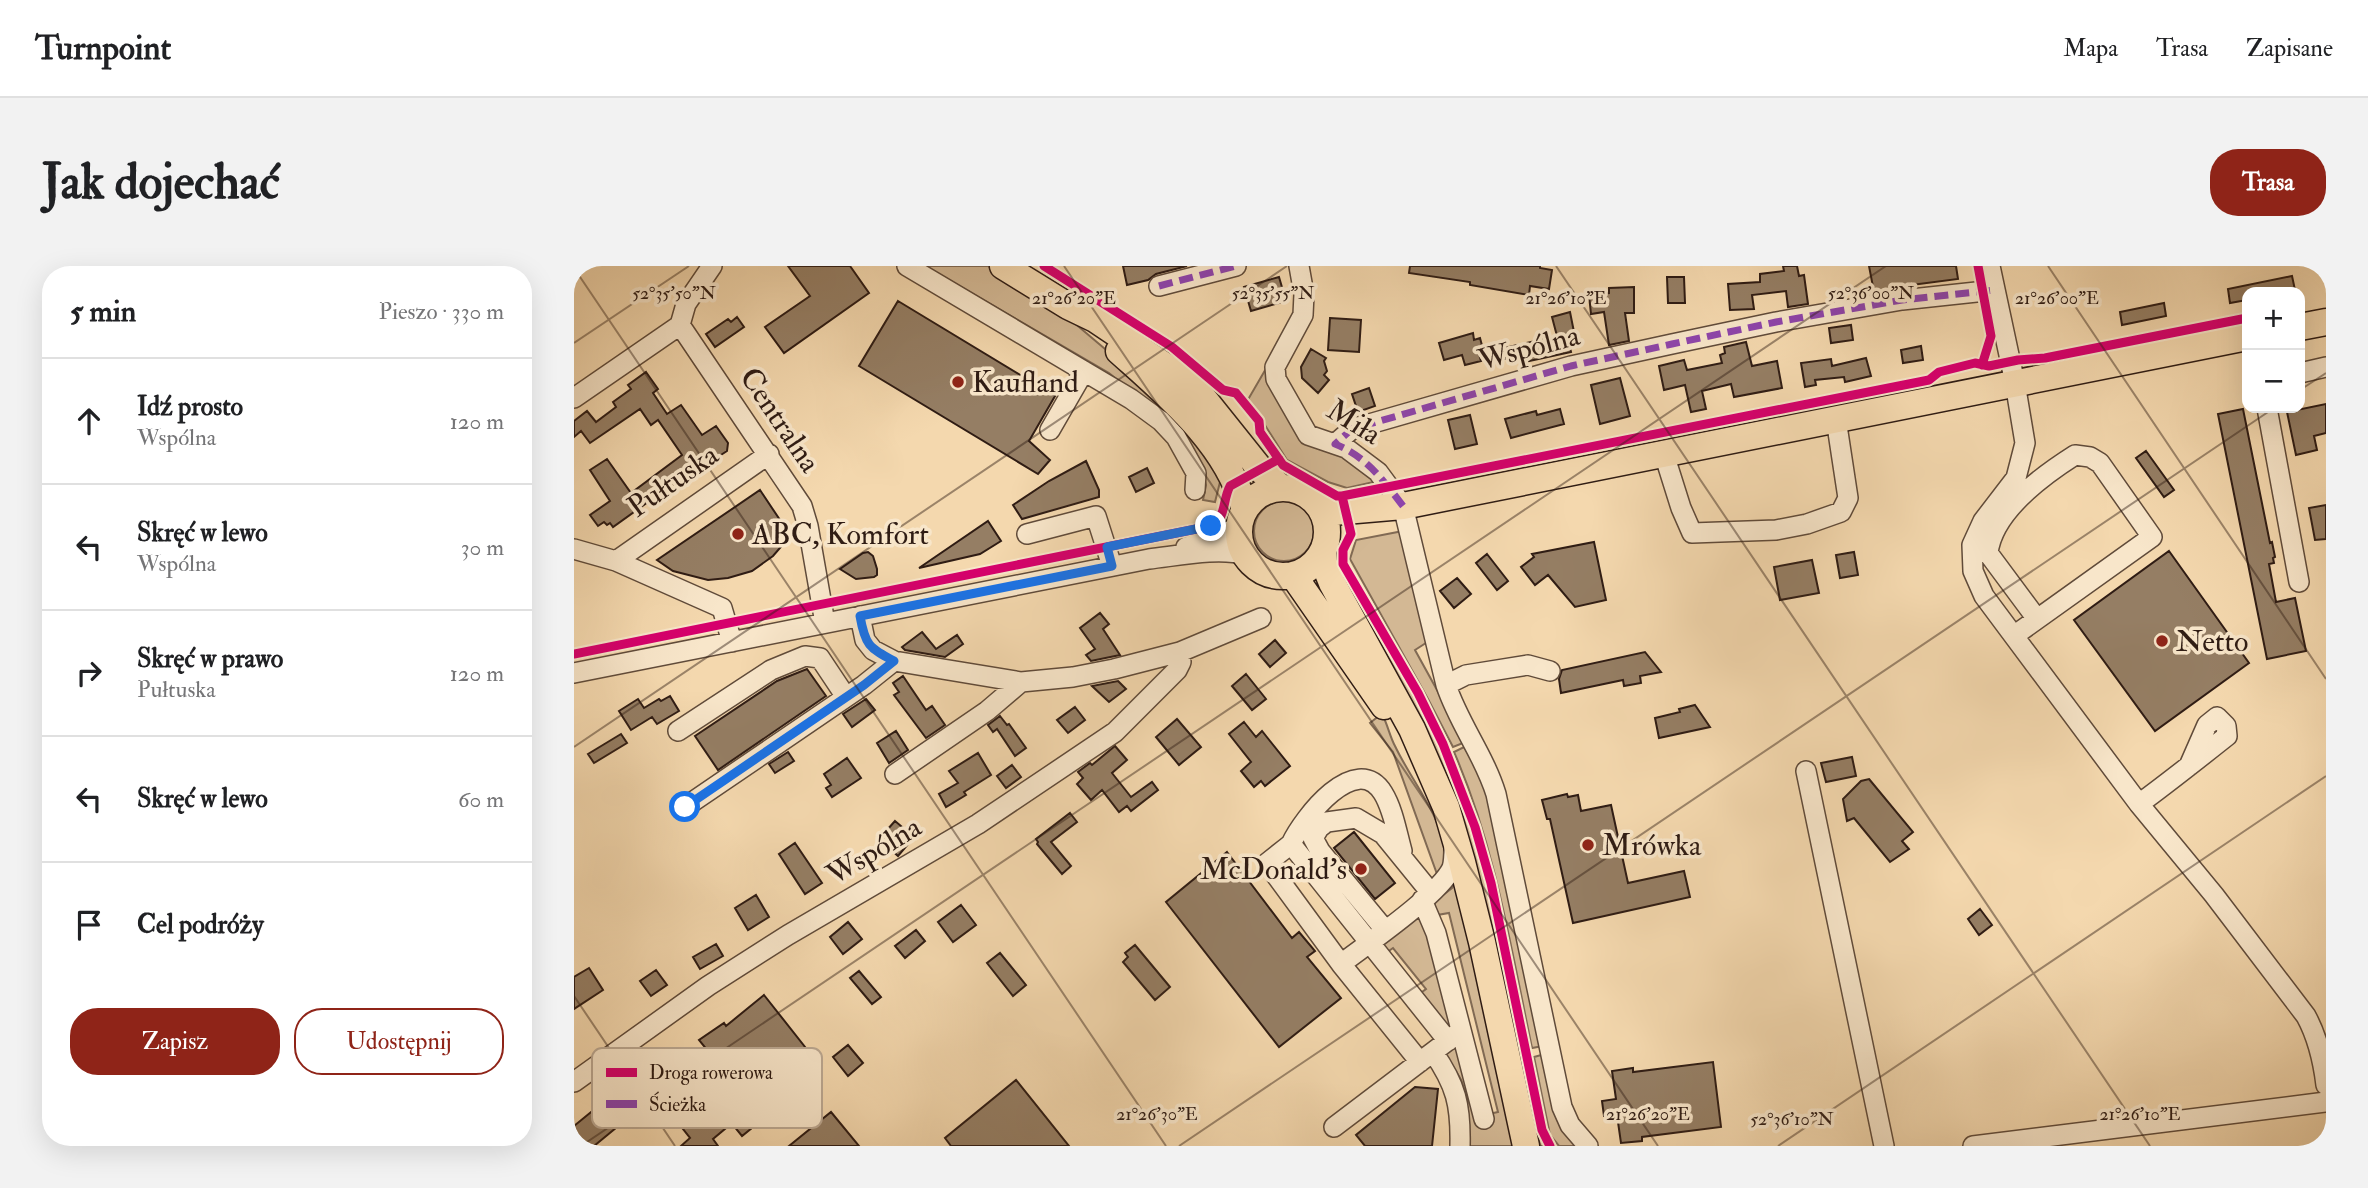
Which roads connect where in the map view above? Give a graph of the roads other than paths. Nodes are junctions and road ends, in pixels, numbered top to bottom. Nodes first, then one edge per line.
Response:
1 (712, 266) edge
2 (907, 266) edge
3 (1003, 266) edge
4 (1236, 266) edge
5 (1299, 266) edge
6 (1990, 266) edge
7 (1159, 286) dead end
8 (1995, 290) junction
9 (1068, 306) junction
10 (2326, 322) edge
11 (680, 325) junction
12 (2305, 326) edge
13 (2242, 338) edge
14 (2326, 368) edge
15 (1084, 371) junction
16 (2305, 372) edge
17 (2015, 383) junction
18 (574, 398) edge
19 (2268, 413) edge
20 (1836, 419) junction
21 (1050, 430) dead end
22 (1335, 444) junction
23 (769, 454) junction
24 (1664, 454) junction
25 (1281, 488) junction
26 (1195, 490) dead end
27 (1319, 506) junction
28 (1403, 506) junction
29 (1242, 518) junction
30 (1027, 534) dead end
31 (1325, 545) junction
32 (574, 549) edge
33 (1245, 555) junction
34 (1149, 559) junction
35 (616, 561) junction
36 (1112, 566) junction
37 (1293, 575) junction
38 (2299, 582) dead end
39 (860, 616) junction
40 (1261, 618) dead end
41 (2037, 619) junction
42 (825, 623) junction
43 (2015, 635) junction
44 (732, 642) junction
45 (1180, 652) junction
46 (894, 661) junction
47 (1550, 671) dead end
48 (574, 673) edge
49 (1021, 682) junction
50 (1446, 685) junction
51 (846, 698) junction
52 (678, 731) dead end
53 (2189, 766) dead end
54 (1806, 771) dead end
55 (895, 774) dead end
56 (1434, 778) junction
57 (2138, 804) junction
58 (685, 807) dead end
59 (1453, 832) junction
60 (1291, 844) junction
61 (1404, 859) junction
62 (1427, 897) junction
63 (1385, 930) junction
64 (1369, 942) junction
65 (1341, 964) junction
66 (1440, 1046) junction
67 (622, 1048) edge
68 (592, 1069) edge
69 (574, 1082) edge
70 (2326, 1085) edge
71 (2326, 1102) edge
72 (1484, 1119) dead end
73 (1334, 1127) dead end
74 (1460, 1146) edge
75 (1526, 1146) edge
76 (1588, 1146) edge
77 (1884, 1146) edge
78 (1973, 1146) edge

1 - 11 street
2 - 15 street
3 - 9 main road
4 - 7 street
5 - 22 street, Miła
6 - 8 street
8 - 17 street
8 - 22 street, Wspólna
9 - 25 main road
9 - 29 main road
10 - 12 main road
11 - 18 street
11 - 23 street, Centralna
13 - 17 main road
14 - 16 street
15 - 21 street
15 - 26 street
17 - 20 main road
17 - 43 street
19 - 38 street
20 - 24 main road
20 - 24 street
22 - 28 street, Miła
23 - 35 street, Pułtuska
23 - 42 street, Centralna
24 - 28 main road
25 - 27 main road
25 - 29 main road
27 - 28 main road
27 - 31 main road
28 - 31 main road
28 - 50 street
29 - 33 main road
29 - 34 street
30 - 36 street
31 - 37 main road
31 - 56 main road
32 - 35 street, Pułtuska
33 - 34 street
33 - 37 main road
34 - 36 street
35 - 44 street, Pułtuska
36 - 39 street
37 - 56 main road
39 - 42 street
39 - 46 street
40 - 45 street
41 - 41 street
41 - 43 street
42 - 44 street
43 - 57 street
44 - 48 street
45 - 49 street
45 - 67 street, Wspólna
46 - 49 street
46 - 51 street
47 - 50 street
49 - 55 street, Wspólna
50 - 76 street
51 - 52 street
51 - 58 street
53 - 57 street
54 - 77 street
56 - 59 main road
57 - 70 street
59 - 62 street
59 - 75 main road
60 - 61 street
60 - 64 street
60 - 65 street
61 - 62 street
61 - 63 street
62 - 63 street
62 - 66 street
63 - 64 street
64 - 65 street
64 - 66 street
65 - 66 street
66 - 72 street
66 - 73 street
66 - 74 street
68 - 69 street, Wspólna
71 - 78 street

